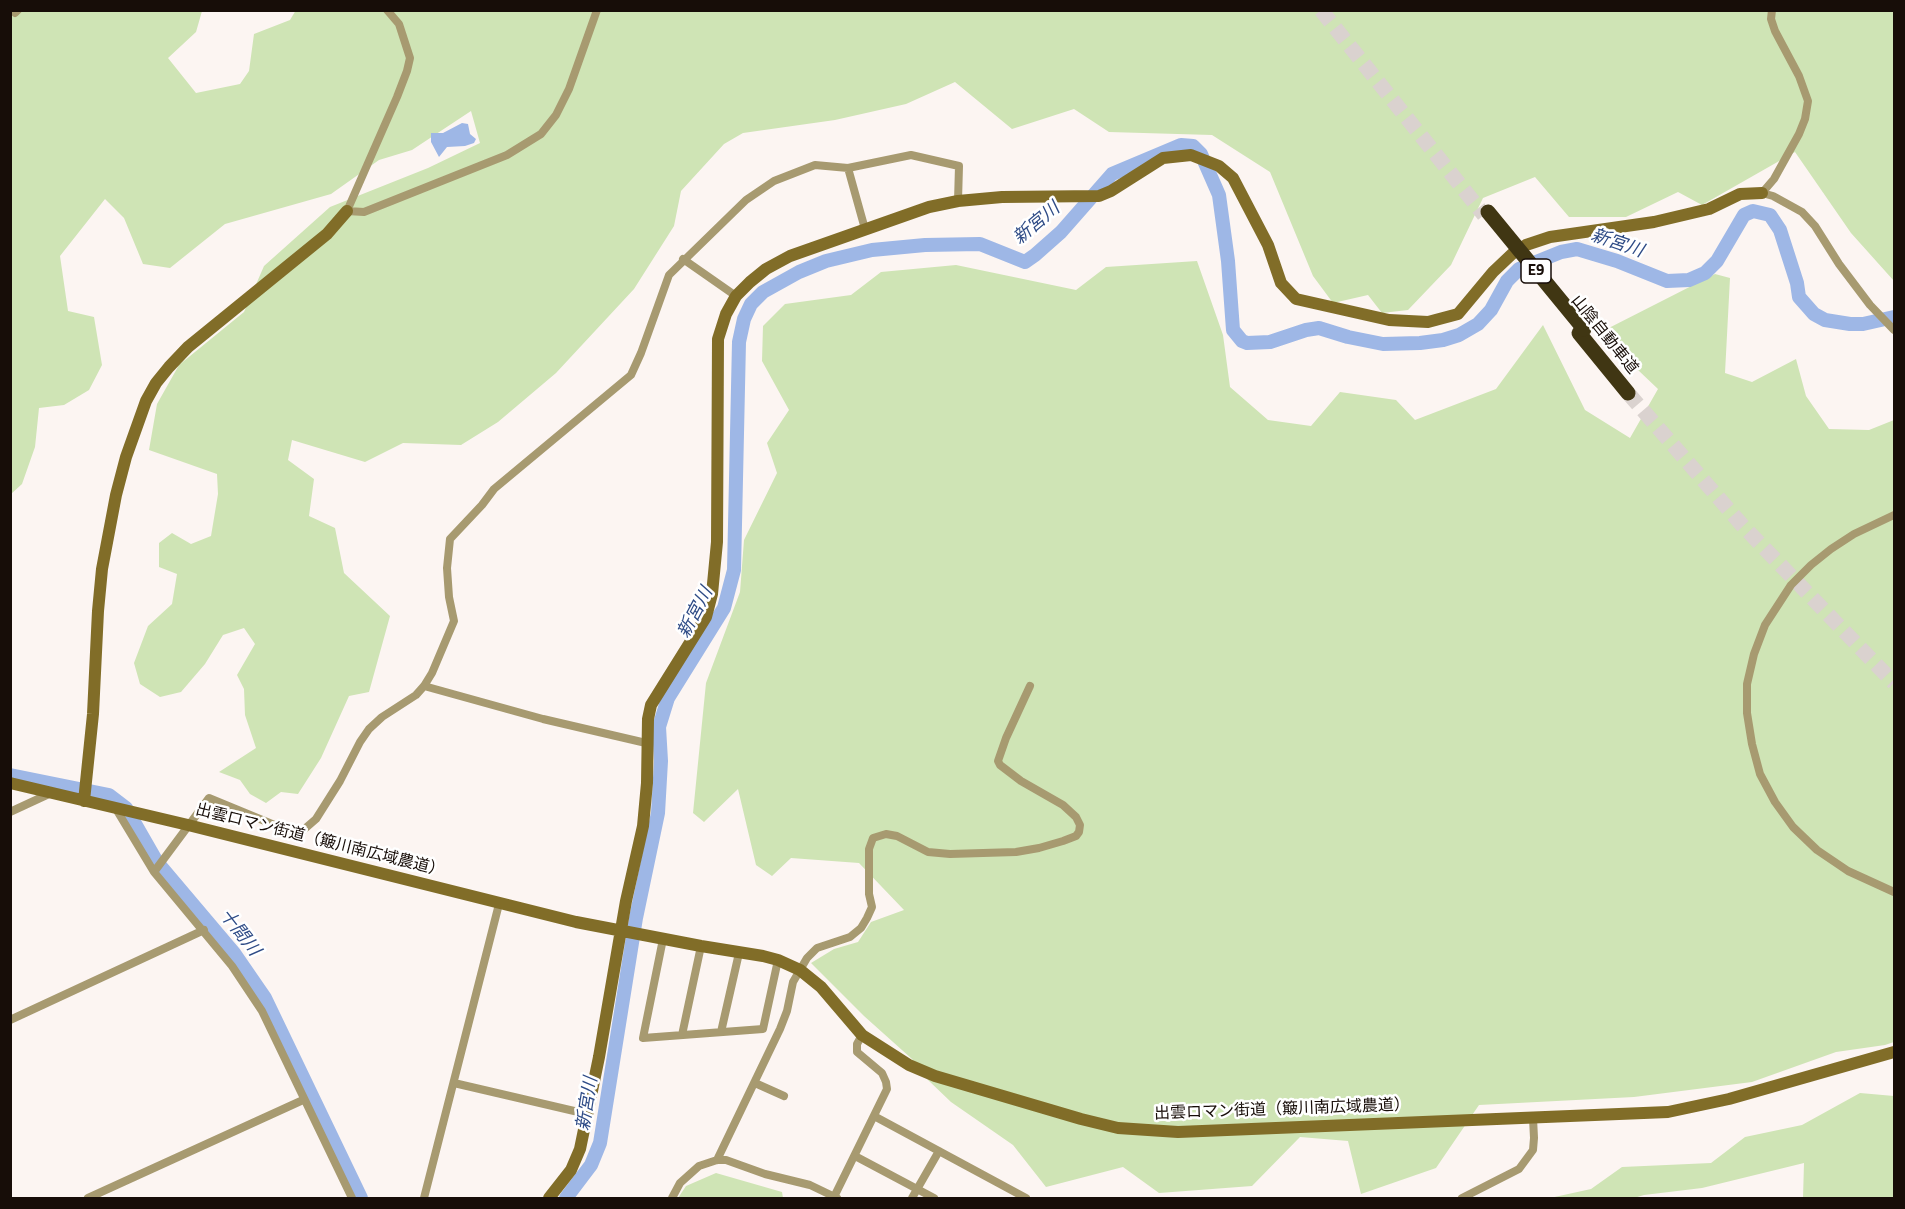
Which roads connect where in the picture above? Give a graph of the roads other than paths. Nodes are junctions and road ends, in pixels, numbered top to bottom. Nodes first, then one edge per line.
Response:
1 (387, 10) edge
2 (597, 10) edge
3 (1772, 10) edge
4 (848, 168) junction
5 (1762, 192) junction
6 (958, 201) junction
7 (347, 211) junction
8 (1486, 214) tunnel mouth
9 (865, 229) junction
10 (683, 259) junction
11 (736, 296) junction
12 (1894, 330) edge
13 (1631, 391) tunnel mouth
14 (1894, 515) edge
15 (424, 686) junction
16 (1030, 686) dead end
17 (646, 743) junction
18 (10, 783) edge
19 (52, 793) junction
20 (84, 801) junction
21 (116, 809) junction
22 (10, 812) edge
23 (188, 825) junction
24 (154, 872) junction
25 (1894, 892) edge
26 (499, 903) junction
27 (204, 930) junction
28 (630, 932) junction
29 (663, 939) junction
30 (701, 946) junction
31 (739, 953) junction
32 (778, 960) junction
33 (800, 970) junction
34 (10, 1020) edge
35 (721, 1032) junction
36 (681, 1035) junction
37 (862, 1035) junction
38 (1894, 1052) edge
39 (454, 1083) junction
40 (754, 1083) junction
41 (784, 1096) dead end
42 (303, 1100) junction
43 (587, 1114) junction
44 (874, 1116) junction
45 (1533, 1118) junction
46 (939, 1151) junction
47 (855, 1156) junction
48 (717, 1160) junction
49 (917, 1190) junction
50 (1009, 1194) edge
51 (88, 1198) edge
52 (352, 1198) edge
53 (424, 1198) edge
54 (549, 1198) edge
55 (672, 1198) edge
56 (836, 1198) edge
57 (912, 1198) edge
58 (934, 1198) edge
59 (1026, 1198) edge
60 (1462, 1198) edge

1 - 7 street
2 - 7 street
3 - 5 street
4 - 6 street
4 - 9 street
4 - 10 street
5 - 6 street
5 - 12 street
6 - 9 street
7 - 20 street
8 - 13 highway, 山陰自動車道 / E9
9 - 11 street
10 - 11 street
10 - 15 street
11 - 17 street
14 - 25 street
15 - 17 street
15 - 23 street
16 - 33 street
17 - 28 street
18 - 19 street, 出雲ロマン街道（簸川南広域農道）
19 - 20 street, 出雲ロマン街道（簸川南広域農道）
19 - 22 street
20 - 21 street, 出雲ロマン街道（簸川南広域農道）
21 - 23 street, 出雲ロマン街道（簸川南広域農道）
21 - 24 street
23 - 24 street
23 - 26 street, 出雲ロマン街道（簸川南広域農道）
24 - 27 street
26 - 28 street, 出雲ロマン街道（簸川南広域農道）
26 - 39 street
27 - 34 street
27 - 42 street
28 - 29 street, 出雲ロマン街道（簸川南広域農道）
28 - 43 street
29 - 30 street, 出雲ロマン街道（簸川南広域農道）
29 - 36 street
30 - 31 street, 出雲ロマン街道（簸川南広域農道）
30 - 36 street
31 - 32 street, 出雲ロマン街道（簸川南広域農道）
31 - 35 street
32 - 33 street, 出雲ロマン街道（簸川南広域農道）
32 - 35 street
33 - 37 street, 出雲ロマン街道（簸川南広域農道）
33 - 40 street
35 - 36 street
37 - 44 street
37 - 45 street, 出雲ロマン街道（簸川南広域農道）
38 - 45 street, 出雲ロマン街道（簸川南広域農道）
39 - 43 street
39 - 53 street
40 - 41 street
40 - 48 street
42 - 51 street
42 - 52 street
43 - 54 street
44 - 46 street
44 - 47 street
45 - 60 street
46 - 49 street
46 - 50 street
47 - 49 street
47 - 56 street
48 - 55 street
48 - 56 street
49 - 57 street
49 - 58 street
50 - 59 street

